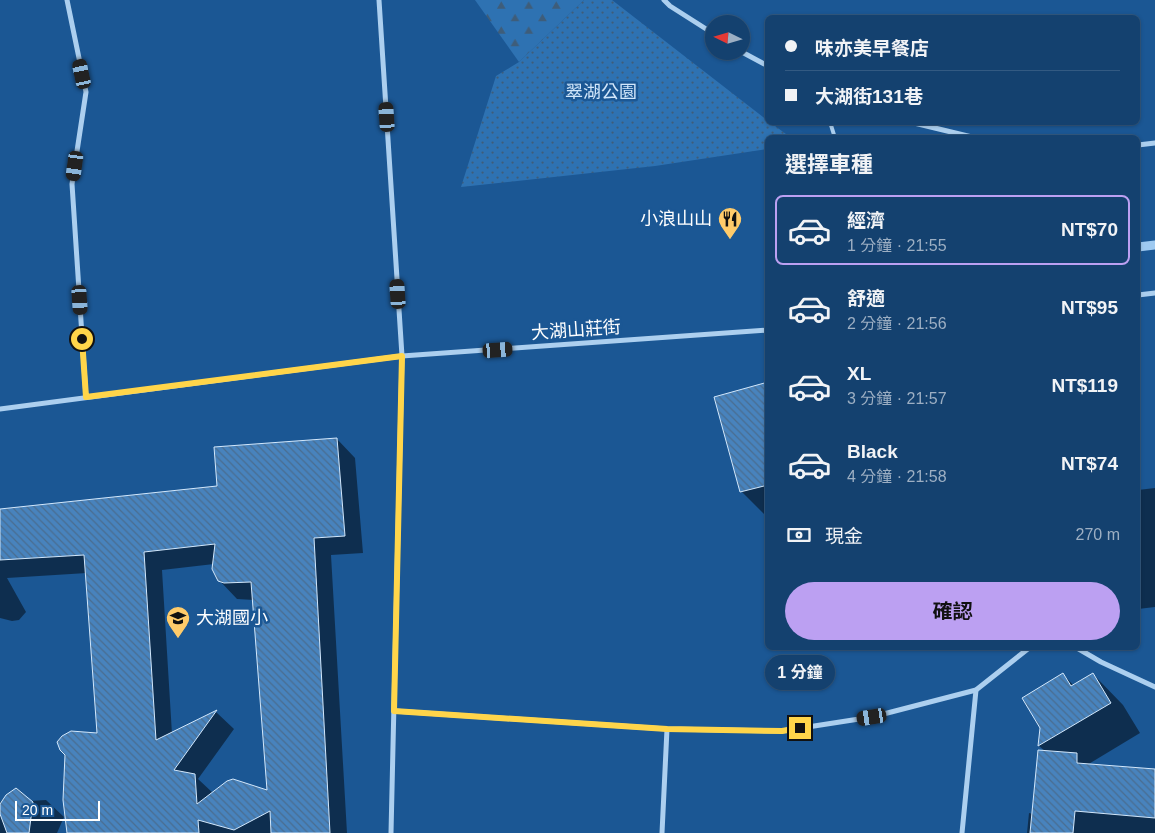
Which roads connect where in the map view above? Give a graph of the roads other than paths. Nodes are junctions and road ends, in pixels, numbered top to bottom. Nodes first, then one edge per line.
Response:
1 (67, 0) edge
2 (379, 0) edge
3 (664, 0) edge
4 (705, 28) edge
5 (750, 56) edge
6 (765, 64) edge
7 (922, 125) edge
8 (964, 135) edge
9 (1155, 143) edge
10 (1140, 144) edge
11 (1155, 293) edge
12 (1140, 295) edge
13 (765, 330) edge
14 (402, 356) junction
15 (86, 397) junction
16 (0, 409) edge
17 (1026, 650) edge
18 (1080, 650) edge
19 (1155, 687) edge
20 (976, 690) junction
21 (394, 711) junction
22 (667, 729) junction
23 (391, 833) edge
24 (662, 833) edge
25 (962, 833) edge

1 - 15 street
2 - 14 street
3 - 4 street
5 - 6 street
7 - 8 street
9 - 10 street
11 - 12 street
13 - 14 street, 大湖山莊街
14 - 15 street, 大湖山莊街
14 - 21 street
15 - 16 street, 大湖山莊街
17 - 20 street
18 - 19 street
20 - 22 street
20 - 25 street
21 - 22 street
21 - 23 street
22 - 24 street

